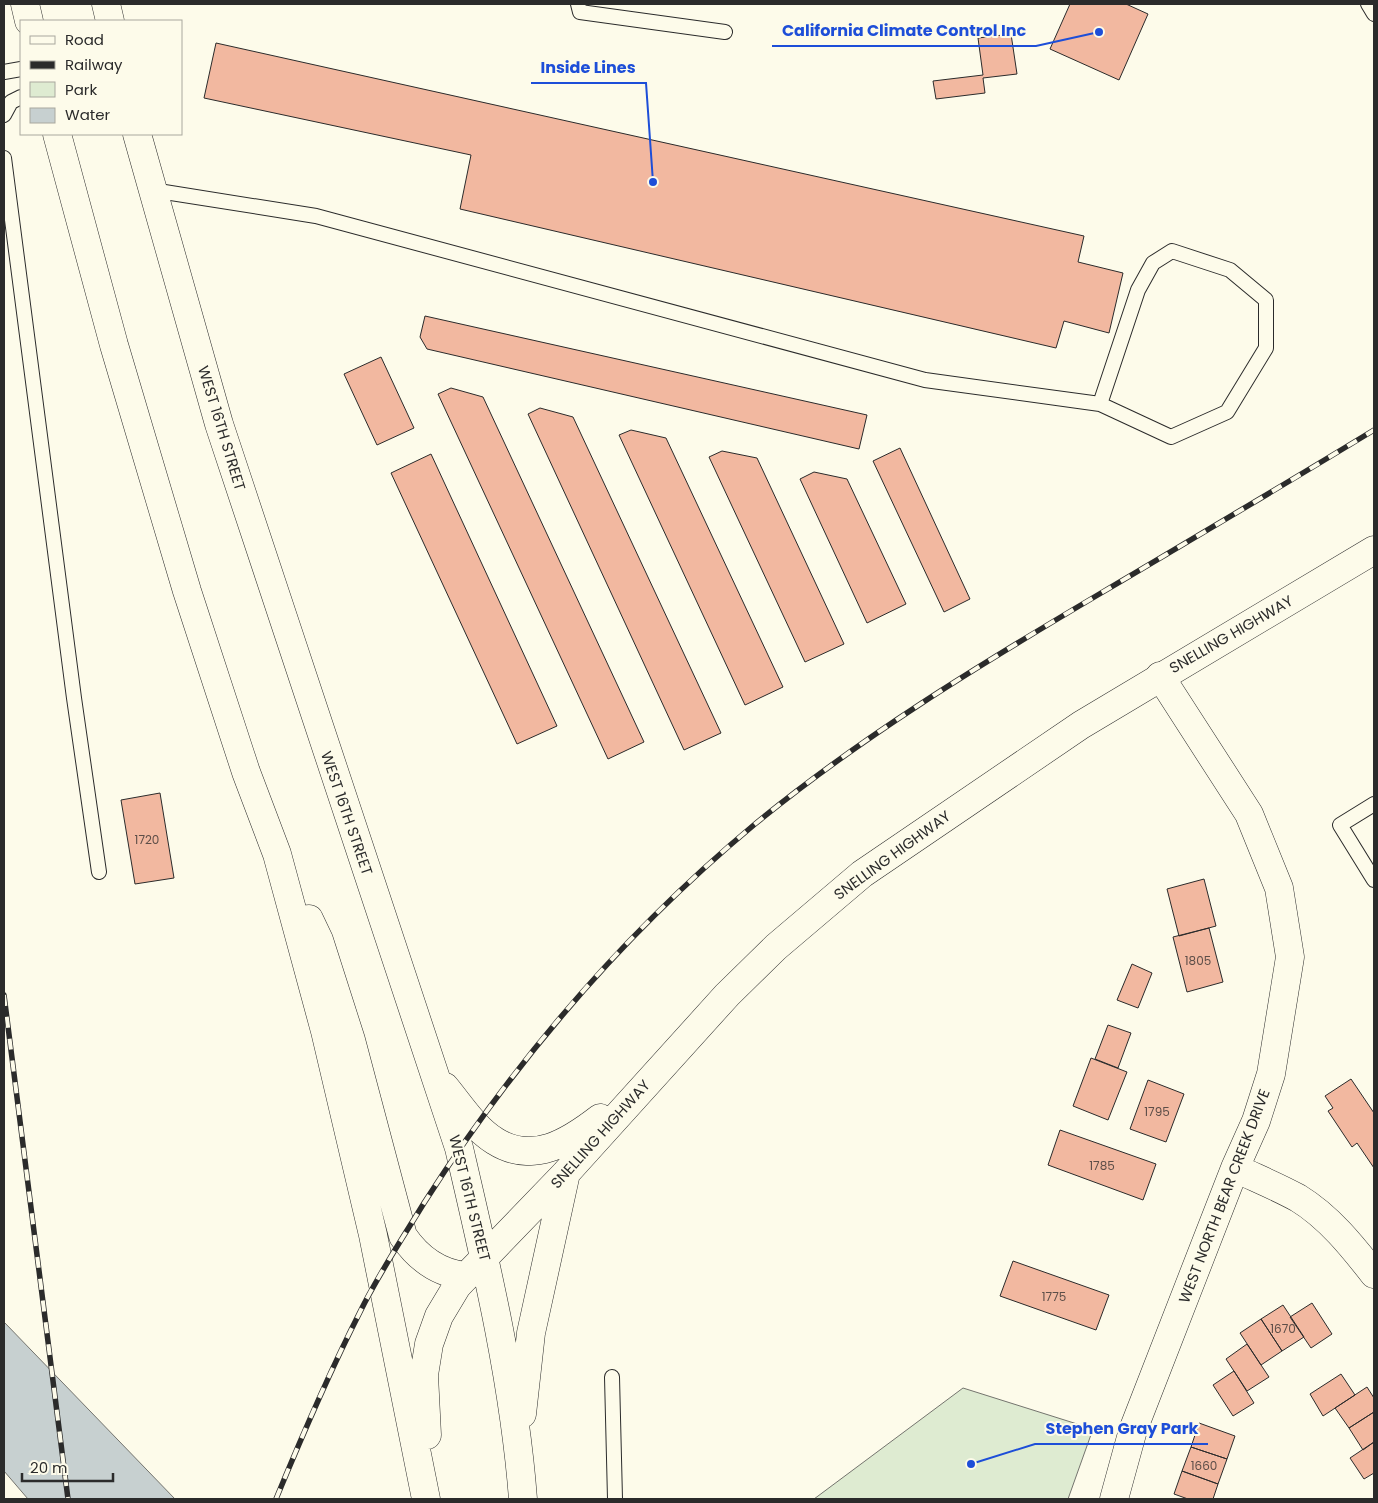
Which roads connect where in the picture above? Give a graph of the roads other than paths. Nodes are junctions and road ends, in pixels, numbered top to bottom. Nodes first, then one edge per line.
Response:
1 (25, 4) edge
2 (106, 4) edge
3 (578, 4) edge
4 (1368, 4) edge
5 (1374, 14) edge
6 (29, 20) edge
7 (110, 20) edge
8 (725, 32) dead end
9 (20, 70) edge
10 (4, 72) edge
11 (20, 98) edge
12 (4, 114) edge
13 (57, 135) edge
14 (137, 135) edge
15 (4, 158) edge
16 (152, 190) junction
17 (1100, 404) junction
18 (1374, 550) edge
19 (1160, 676) junction
20 (1374, 804) edge
21 (277, 854) junction
22 (99, 872) dead end
23 (1374, 880) edge
24 (437, 1076) junction
25 (646, 1082) junction
26 (1235, 1168) junction
27 (566, 1173) junction
28 (475, 1267) junction
29 (1374, 1274) edge
30 (612, 1378) dead end
31 (519, 1450) junction
32 (426, 1499) edge
33 (431, 1499) edge
34 (523, 1499) edge
35 (615, 1499) edge
36 (1114, 1499) edge

1 - 6 main road
2 - 7 main road
3 - 8 lane
4 - 5 lane
9 - 10 lane
11 - 12 lane
13 - 21 main road
14 - 16 main road, WEST 16TH STREET
15 - 22 lane
16 - 17 lane
16 - 24 main road, WEST 16TH STREET
17 - 17 lane
18 - 19 main road, SNELLING HIGHWAY
19 - 25 main road, SNELLING HIGHWAY
19 - 26 main road, WEST NORTH BEAR CREEK DRIVE
20 - 23 lane
21 - 28 main road
21 - 32 main road
24 - 25 main road
24 - 28 main road, WEST 16TH STREET
25 - 27 main road, SNELLING HIGHWAY
26 - 29 main road
26 - 36 main road, WEST NORTH BEAR CREEK DRIVE
27 - 28 main road, SNELLING HIGHWAY
27 - 31 main road
28 - 31 main road, WEST 16TH STREET
28 - 33 main road, SNELLING HIGHWAY
30 - 35 lane
31 - 34 main road, WEST 16TH STREET

